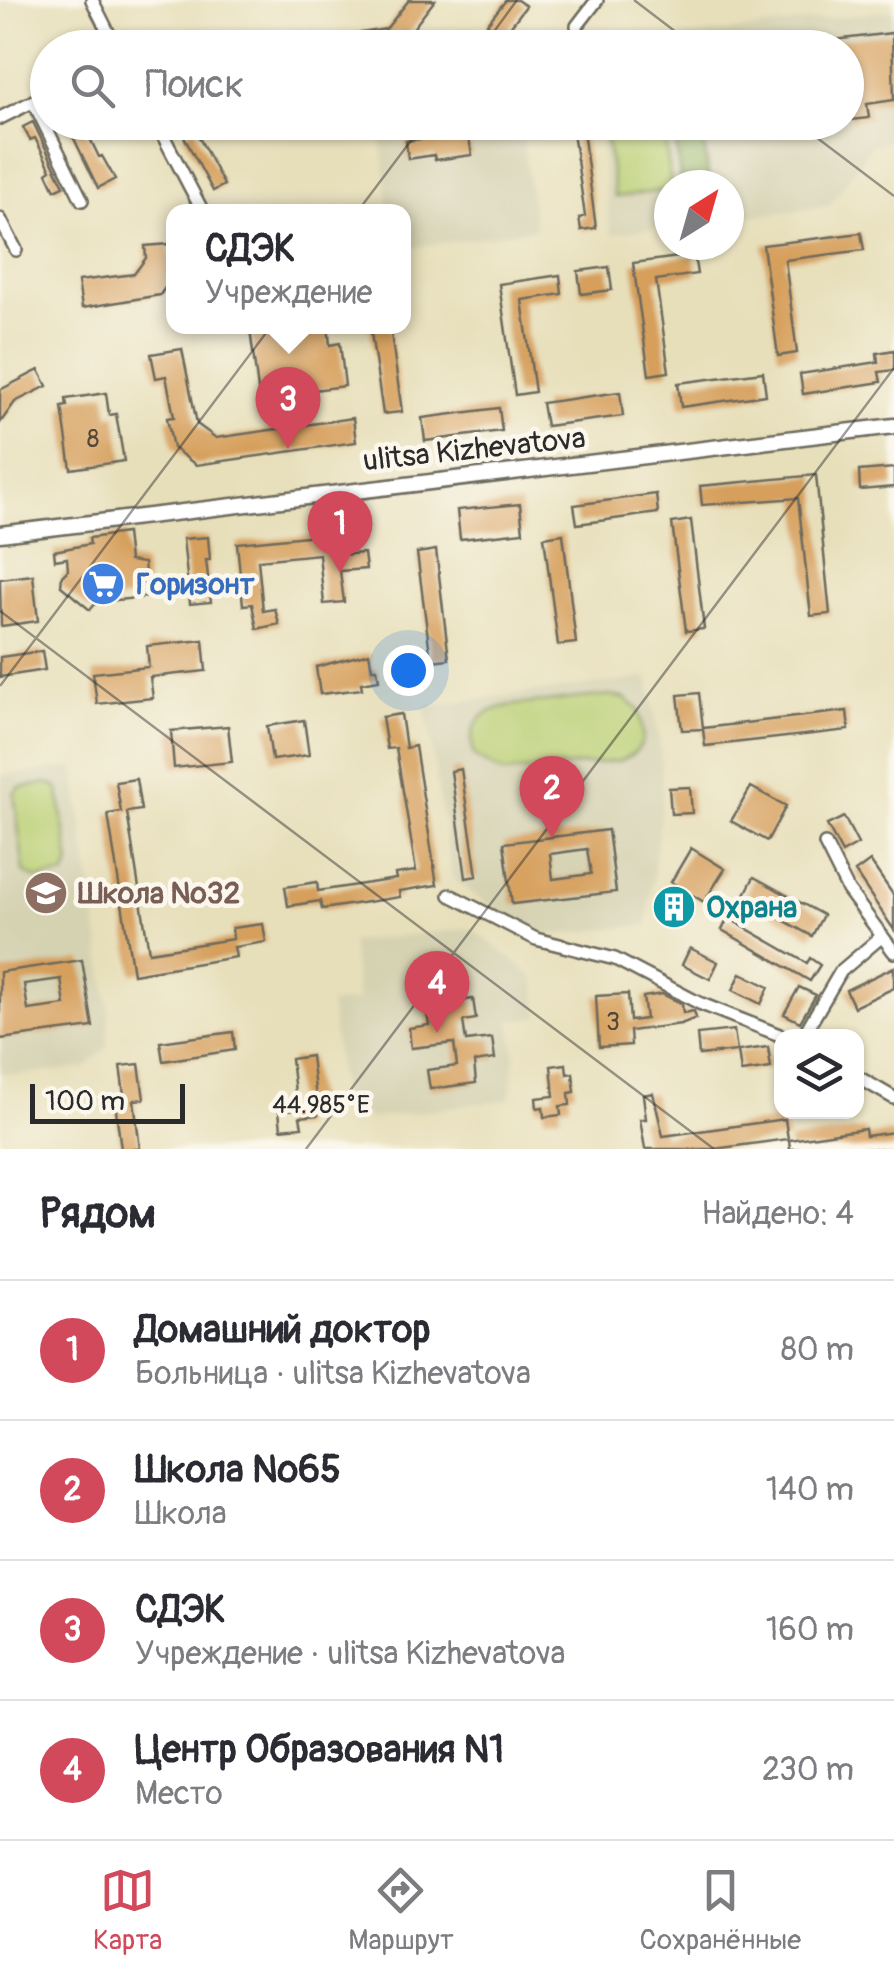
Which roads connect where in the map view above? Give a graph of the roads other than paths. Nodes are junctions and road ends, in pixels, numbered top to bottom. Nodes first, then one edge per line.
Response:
1 (92, 0) edge
2 (597, 0) edge
3 (577, 26) dead end
4 (107, 30) edge
5 (30, 103) edge
6 (0, 118) edge
7 (52, 140) edge
8 (165, 140) edge
9 (82, 200) dead end
10 (198, 204) edge
11 (0, 219) edge
12 (16, 250) dead end
13 (894, 426) edge
14 (0, 534) edge
15 (825, 844) dead end
16 (450, 896) dead end
17 (881, 937) junction
18 (894, 952) edge
19 (807, 1029) edge
20 (774, 1033) edge
21 (864, 1081) edge
22 (894, 1098) edge

1 - 4 street
2 - 3 street
5 - 6 street
7 - 9 street
8 - 10 street
11 - 12 street
13 - 14 main road, ulitsa Kizhevatova
15 - 17 street
16 - 20 street
17 - 18 street
17 - 19 street
21 - 22 street

